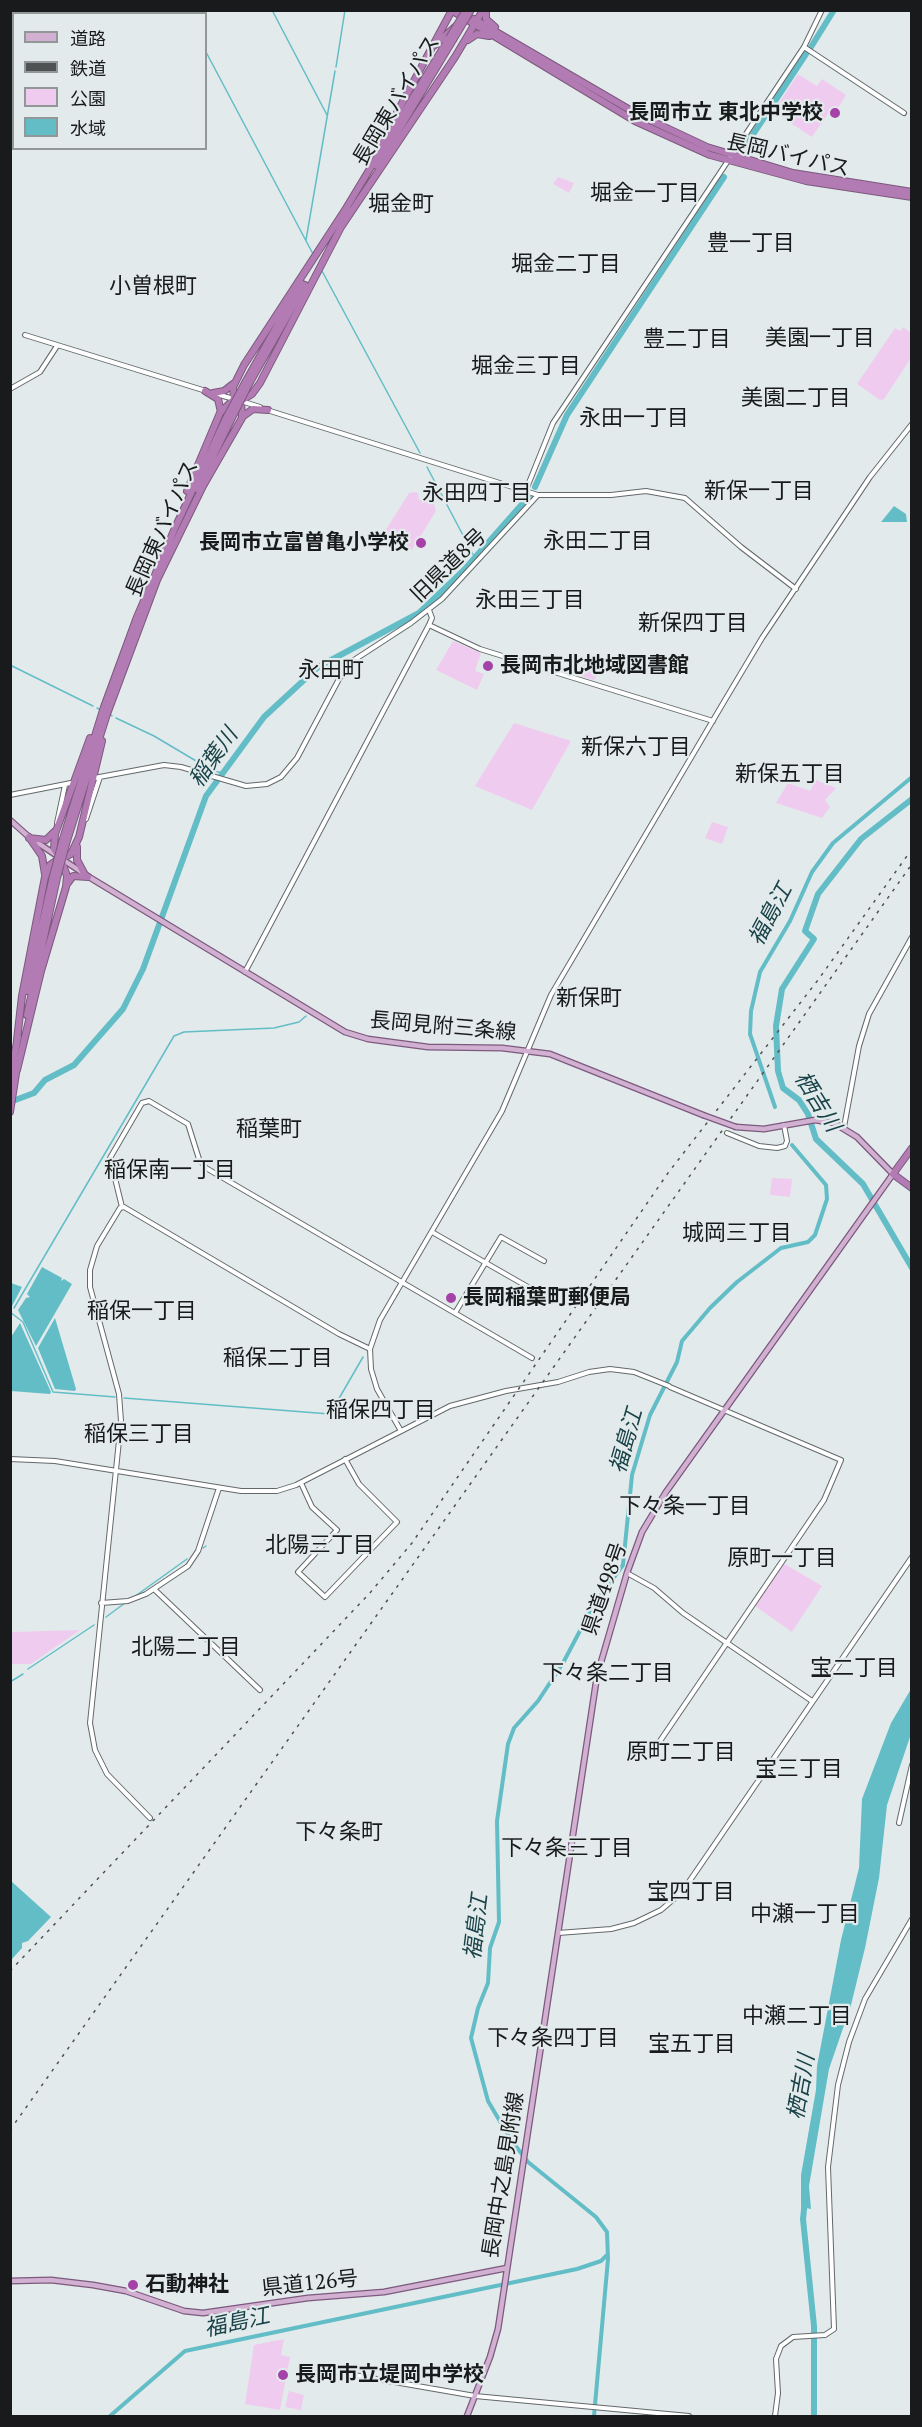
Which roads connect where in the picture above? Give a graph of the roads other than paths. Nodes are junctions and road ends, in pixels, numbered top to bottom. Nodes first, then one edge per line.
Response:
1 (483, 10) edge
2 (822, 10) edge
3 (452, 11) edge
4 (469, 17) edge
5 (451, 39) junction
6 (804, 47) junction
7 (518, 49) junction
8 (429, 52) junction
9 (455, 57) junction
10 (904, 113) dead end
11 (730, 158) junction
12 (912, 192) edge
13 (912, 197) edge
14 (352, 199) junction
15 (347, 207) junction
16 (340, 227) junction
17 (25, 335) dead end
18 (57, 346) junction
19 (248, 381) junction
20 (234, 383) junction
21 (260, 383) junction
22 (10, 389) edge
23 (205, 391) junction
24 (213, 393) junction
25 (238, 400) junction
26 (260, 407) junction
27 (268, 410) junction
28 (220, 413) junction
29 (242, 418) junction
30 (227, 421) junction
31 (912, 424) edge
32 (526, 490) junction
33 (538, 495) junction
34 (157, 570) junction
35 (156, 582) junction
36 (796, 590) junction
37 (429, 610) junction
38 (429, 625) junction
39 (105, 710) junction
40 (713, 721) junction
41 (100, 777) junction
42 (94, 778) dead end
43 (71, 783) dead end
44 (65, 784) junction
45 (10, 795) edge
46 (10, 820) edge
47 (57, 826) junction
48 (79, 836) junction
49 (29, 837) junction
50 (60, 859) junction
51 (87, 876) junction
52 (45, 877) junction
53 (55, 877) junction
54 (66, 887) junction
55 (912, 937) edge
56 (245, 973) junction
57 (17, 1040) junction
58 (528, 1050) junction
59 (17, 1070) junction
60 (13, 1079) edge
61 (10, 1112) edge
62 (784, 1125) junction
63 (844, 1127) junction
64 (727, 1133) dead end
65 (912, 1148) edge
66 (893, 1174) junction
67 (912, 1188) edge
68 (122, 1207) junction
69 (432, 1232) junction
70 (544, 1261) dead end
71 (485, 1263) junction
72 (403, 1282) junction
73 (535, 1292) dead end
74 (455, 1312) junction
75 (370, 1349) junction
76 (532, 1358) dead end
77 (723, 1411) junction
78 (401, 1431) junction
79 (10, 1460) edge
80 (345, 1460) junction
81 (116, 1471) junction
82 (301, 1483) junction
83 (219, 1488) junction
84 (912, 1557) edge
85 (627, 1573) junction
86 (154, 1590) junction
87 (101, 1603) junction
88 (727, 1643) junction
89 (260, 1690) dead end
90 (812, 1701) junction
91 (660, 1740) dead end
92 (912, 1765) edge
93 (150, 1818) dead end
94 (899, 1823) dead end
95 (912, 1919) edge
96 (558, 1933) junction
97 (507, 2268) junction
98 (10, 2281) edge
99 (325, 2370) dead end
100 (475, 2396) junction
101 (467, 2416) edge
102 (689, 2416) edge
103 (775, 2416) edge

1 - 4 highway
1 - 7 highway
2 - 6 street
3 - 4 highway, 長岡バイパス
3 - 8 highway
4 - 5 highway, 長岡東バイパス, bridge
4 - 7 highway, 長岡バイパス
4 - 8 highway
4 - 9 highway
5 - 14 highway, 長岡東バイパス
5 - 16 highway, 長岡東バイパス
6 - 10 street
6 - 11 street
7 - 9 highway
7 - 11 highway, 長岡バイパス
8 - 14 highway
9 - 16 highway
11 - 12 highway, 長岡バイパス
11 - 13 highway, 長岡バイパス
11 - 32 street
14 - 15 highway, 長岡東バイパス
15 - 19 highway, 長岡東バイパス
15 - 20 highway
16 - 19 highway, 長岡東バイパス
16 - 21 highway
17 - 18 street
18 - 22 street
18 - 23 street
19 - 30 highway, 長岡東バイパス, bridge
20 - 24 highway
20 - 25 highway
21 - 25 highway
21 - 26 highway
23 - 24 street
23 - 28 highway
24 - 25 street
25 - 26 street
25 - 28 highway
25 - 29 highway
26 - 27 street
27 - 29 highway
27 - 32 street
28 - 34 highway
29 - 35 highway
30 - 34 highway, 長岡東バイパス
30 - 35 highway, 長岡東バイパス
31 - 36 street
32 - 33 street
33 - 36 street
33 - 37 street, 旧県道8号
34 - 39 highway, 長岡東バイパス
35 - 39 highway, 長岡東バイパス
36 - 40 street
37 - 38 street
37 - 41 street, 旧県道8号
38 - 40 street
38 - 56 street
39 - 47 highway
39 - 48 highway
39 - 53 highway, 長岡東バイパス, bridge
40 - 58 street
41 - 42 street
41 - 48 street
43 - 44 street
44 - 45 street
44 - 47 street
46 - 49 main road
47 - 49 highway
47 - 50 highway
48 - 50 highway
48 - 51 highway
49 - 50 main road
49 - 52 highway
50 - 51 main road
50 - 52 highway
50 - 54 highway
51 - 54 highway
51 - 56 main road, 長岡見附三条線
52 - 57 highway
53 - 57 highway, 長岡東バイパス
53 - 59 highway, 長岡東バイパス
54 - 59 highway
55 - 63 street
56 - 58 main road, 長岡見附三条線
57 - 60 highway, 長岡東バイパス
58 - 62 main road, 長岡見附三条線, bridge
58 - 69 street
59 - 60 highway, 長岡東バイパス
60 - 61 highway, 長岡東バイパス
62 - 63 main road
62 - 64 street
63 - 66 main road
65 - 66 highway
66 - 67 highway
66 - 77 main road, 県道498号
68 - 72 street
68 - 75 street
68 - 81 street
69 - 71 street
69 - 72 street
70 - 71 street
71 - 73 street
71 - 74 street
72 - 74 street
72 - 75 street
74 - 76 street
75 - 78 street
77 - 78 street
77 - 85 main road, 県道498号
77 - 88 street
78 - 80 street
79 - 81 street
80 - 82 street
80 - 82 street
81 - 83 street
81 - 87 street
82 - 83 street
83 - 86 street
84 - 90 street
85 - 88 street
85 - 96 main road, 県道498号
86 - 87 street
86 - 89 street
87 - 93 street
88 - 90 street
88 - 91 street
90 - 96 street
92 - 94 street
95 - 103 street
96 - 97 main road, 長岡中之島見附線
97 - 98 main road, 県道126号
97 - 100 main road, 長岡中之島見附線
99 - 100 street
100 - 101 main road, 長岡中之島見附線
100 - 102 street

